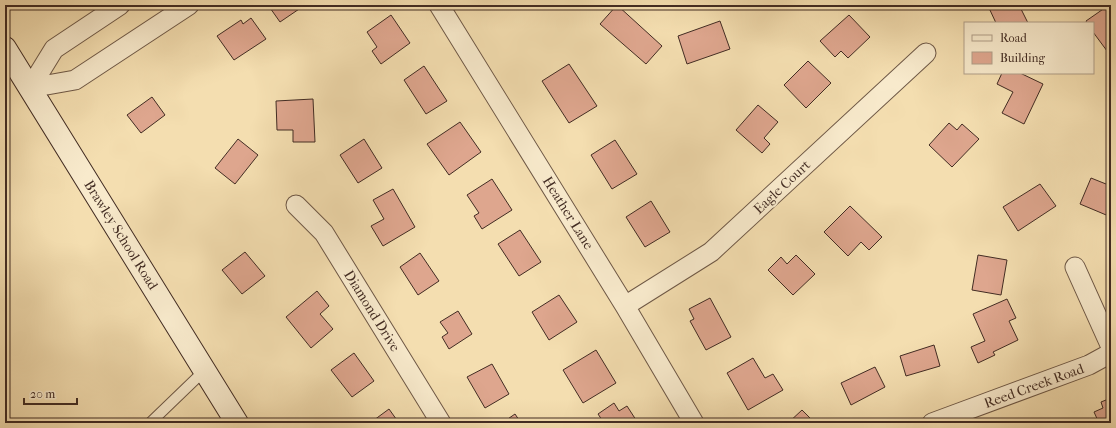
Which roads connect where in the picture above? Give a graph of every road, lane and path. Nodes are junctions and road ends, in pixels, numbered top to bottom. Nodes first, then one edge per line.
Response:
1 (120, 5) edge
2 (189, 5) edge
3 (439, 5) edge
4 (5, 48) edge
5 (926, 53) dead end
6 (30, 88) junction
7 (296, 206) dead end
8 (1075, 268) dead end
9 (625, 306) junction
10 (1111, 347) edge
11 (1111, 353) edge
12 (205, 370) junction
13 (150, 423) edge
14 (237, 423) edge
15 (441, 423) edge
16 (694, 423) edge
17 (932, 423) edge

1 - 6 street
2 - 6 street
3 - 9 street, Heather Lane
4 - 6 main road, Brawley School Road
5 - 9 street, Eagle Court
6 - 12 main road, Brawley School Road
7 - 15 street, Diamond Drive
8 - 10 street
9 - 16 street, Heather Lane
11 - 17 street, Reed Creek Road
12 - 13 lane
12 - 14 main road, Brawley School Road

